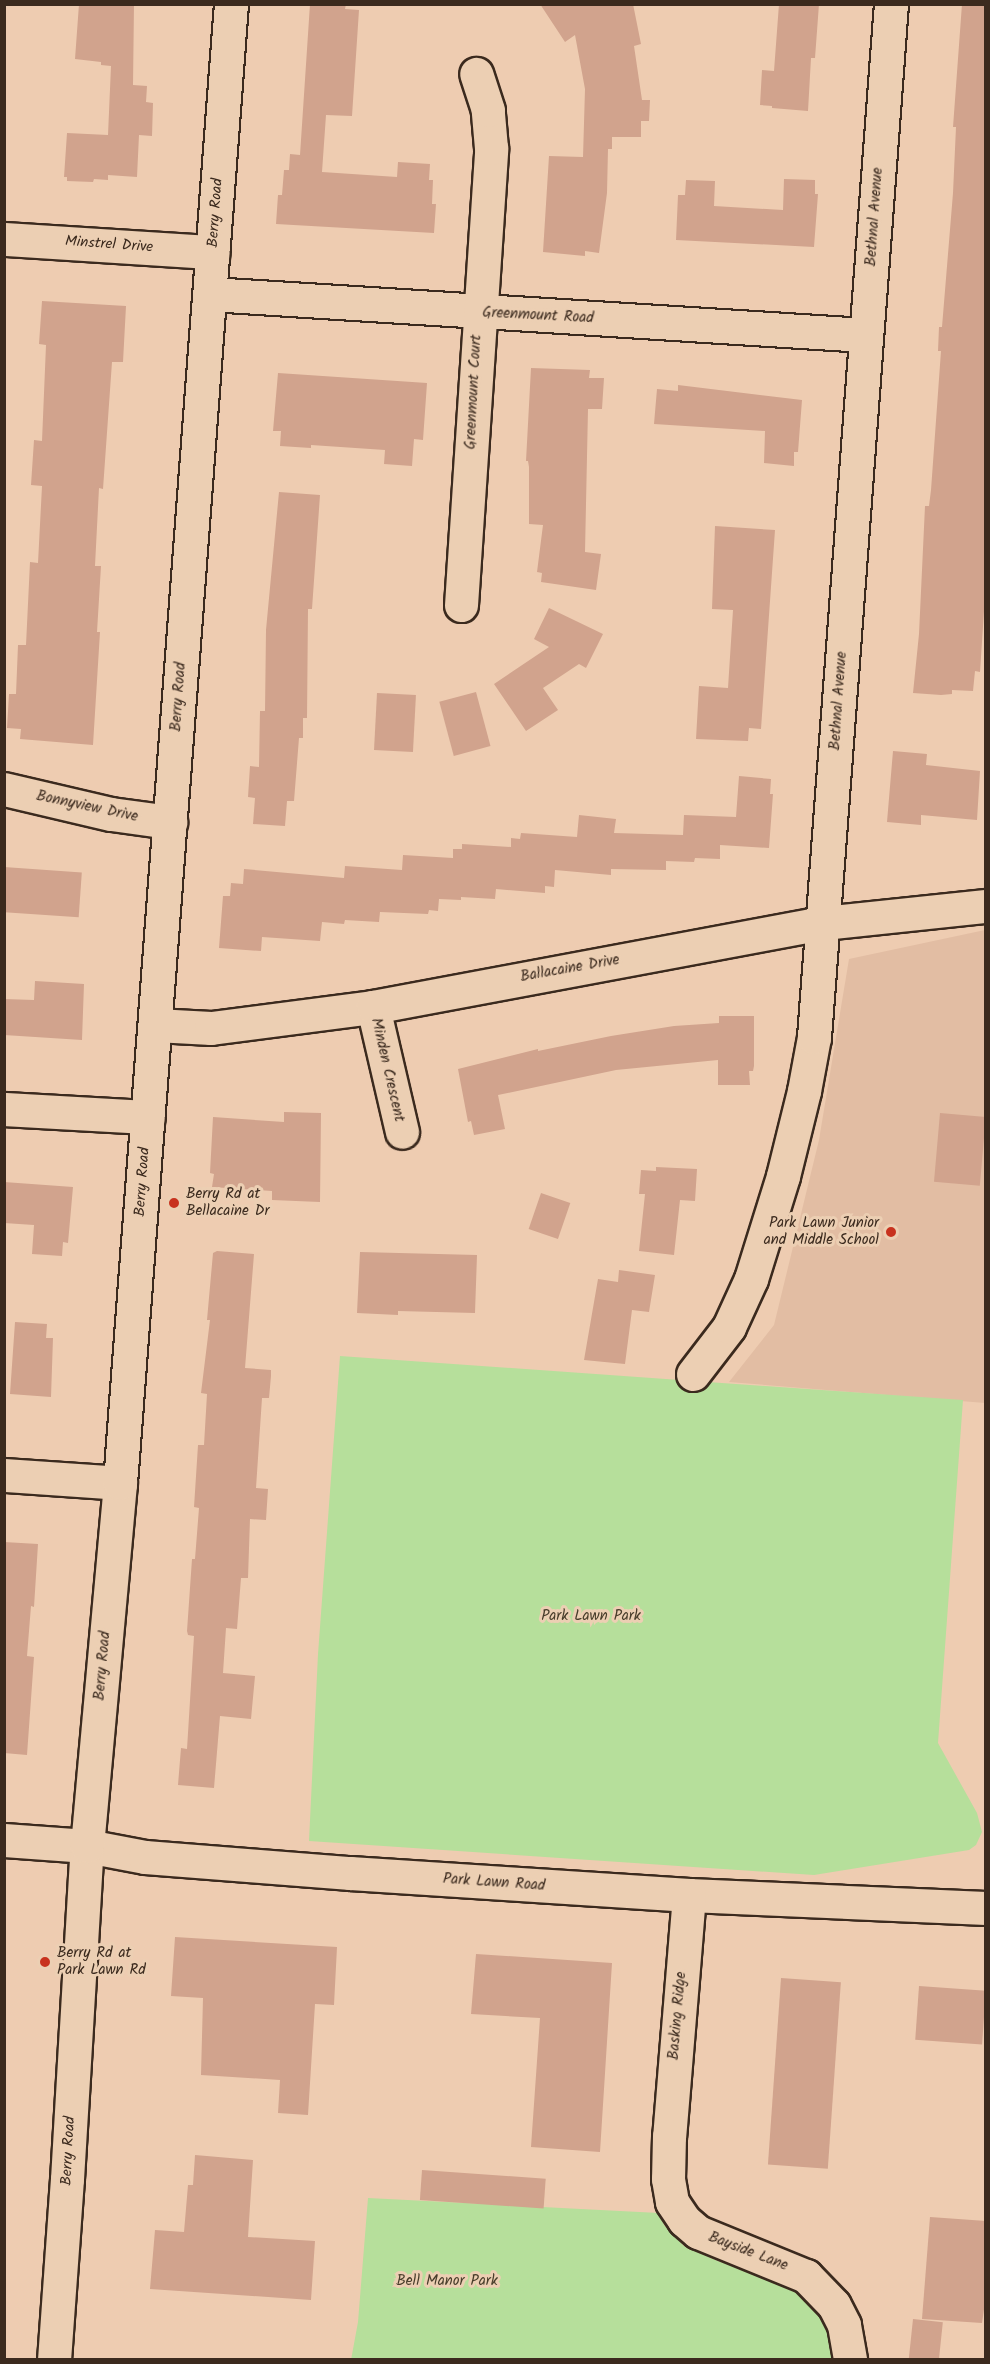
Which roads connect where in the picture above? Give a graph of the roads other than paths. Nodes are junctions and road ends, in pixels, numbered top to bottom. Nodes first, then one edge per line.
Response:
1 (231, 4) edge
2 (891, 4) edge
3 (476, 74) dead end
4 (4, 239) edge
5 (213, 252) junction
6 (210, 294) junction
7 (479, 313) junction
8 (865, 335) junction
9 (461, 605) dead end
10 (4, 789) edge
11 (170, 822) junction
12 (986, 906) edge
13 (823, 923) junction
14 (373, 1007) junction
15 (155, 1024) junction
16 (4, 1109) edge
17 (148, 1117) junction
18 (402, 1132) dead end
19 (693, 1374) dead end
20 (4, 1474) edge
21 (120, 1483) junction
22 (4, 1840) edge
23 (87, 1846) junction
24 (689, 1895) junction
25 (986, 1908) edge
26 (669, 2136) joint
27 (54, 2360) edge
28 (850, 2360) edge

1 - 5 street, Berry Road
2 - 8 street, Bethnal Avenue
3 - 7 street, Greenmount Court
4 - 5 street, Minstrel Drive
5 - 6 street, Berry Road
6 - 7 street, Greenmount Road
6 - 11 street, Berry Road
7 - 8 street, Greenmount Road
7 - 9 street, Greenmount Court
8 - 13 street, Bethnal Avenue
10 - 11 street, Bonnyview Drive
11 - 15 street, Berry Road
12 - 13 street, Ballacaine Drive
13 - 14 street, Ballacaine Drive
13 - 19 street, Bethnal Avenue
14 - 15 street, Ballacaine Drive
14 - 18 street, Minden Crescent
15 - 17 street, Berry Road
16 - 17 street
17 - 21 street, Berry Road
20 - 21 street
21 - 23 street, Berry Road
22 - 23 street, Park Lawn Road
23 - 24 street, Park Lawn Road
23 - 27 street, Berry Road
24 - 25 street, Park Lawn Road
24 - 26 street, Basking Ridge
26 - 28 street, Bayside Lane

